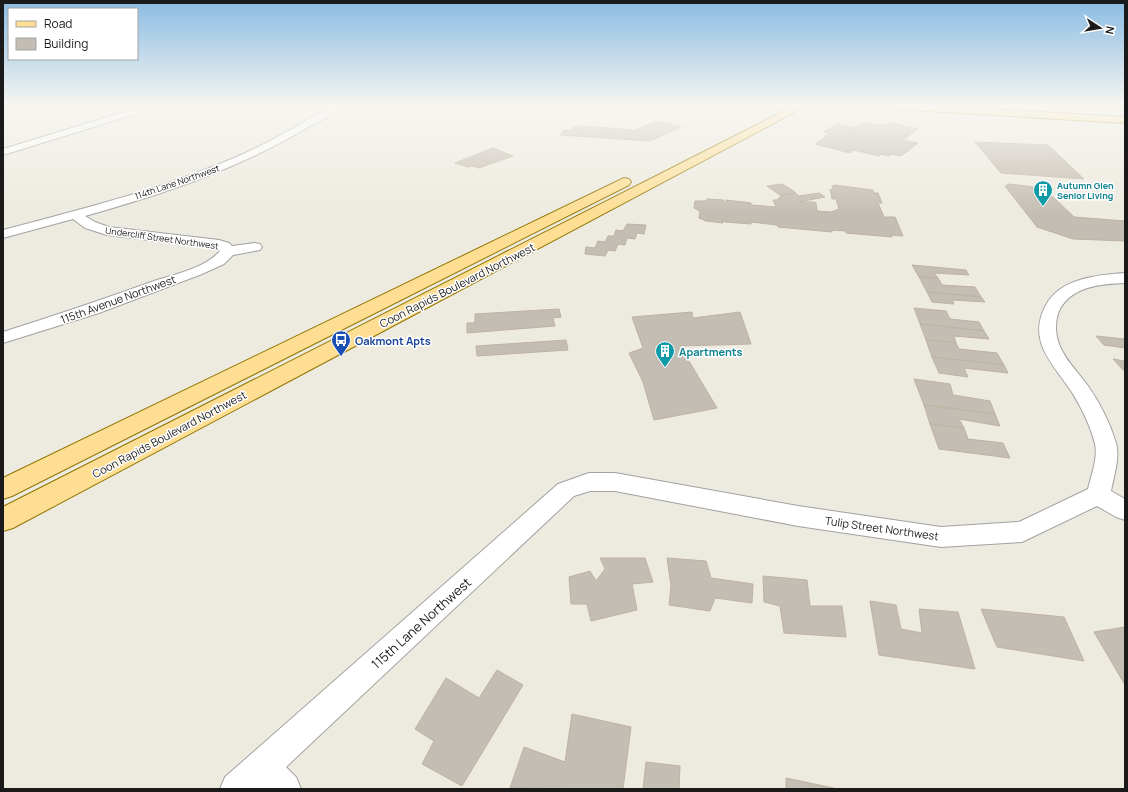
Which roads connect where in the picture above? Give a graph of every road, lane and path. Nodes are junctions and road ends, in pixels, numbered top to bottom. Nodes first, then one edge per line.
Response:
1 (35, 142) edge
2 (275, 142) edge
3 (730, 142) edge
4 (3, 152) edge
5 (633, 178) dead end
6 (74, 214) junction
7 (3, 234) edge
8 (255, 247) dead end
9 (228, 251) junction
10 (1125, 278) edge
11 (3, 338) edge
12 (615, 482) joint
13 (3, 489) edge
14 (1098, 495) junction
15 (1125, 510) edge
16 (3, 520) edge
17 (273, 778) edge
18 (238, 789) edge

1 - 4 street
2 - 6 street, 114th Lane Northwest
3 - 16 main road, Coon Rapids Boulevard Northwest
5 - 13 main road, Coon Rapids Boulevard Northwest
6 - 7 street, 114th Lane Northwest
6 - 9 street, Undercliff Street Northwest
8 - 9 street
9 - 11 street, 115th Avenue Northwest
10 - 14 street
12 - 14 street, Tulip Street Northwest
12 - 17 street, 115th Lane Northwest
14 - 15 street
17 - 18 street, 115th Lane Northwest

